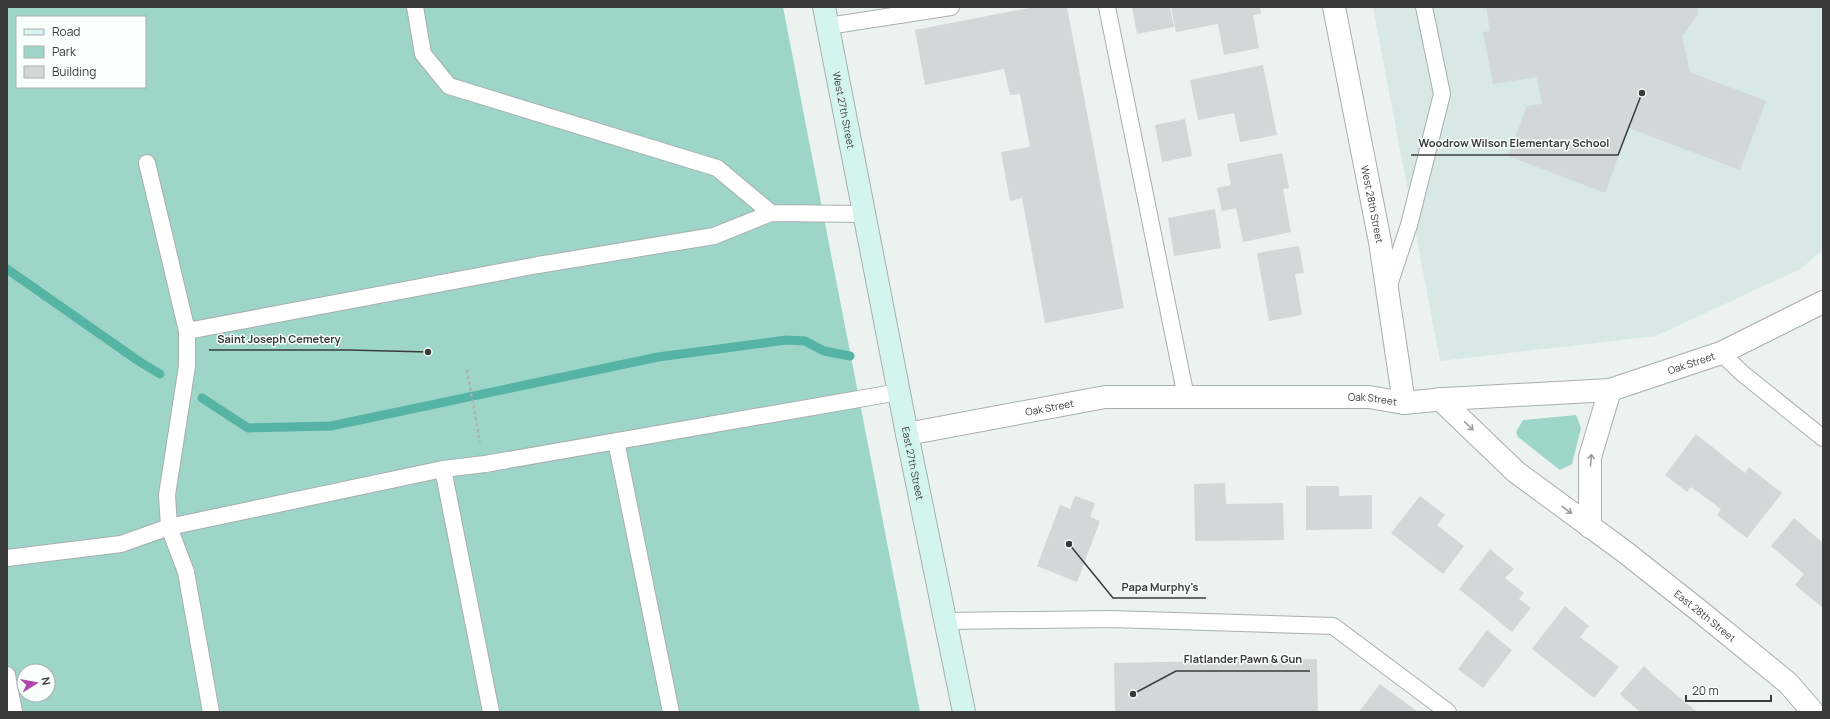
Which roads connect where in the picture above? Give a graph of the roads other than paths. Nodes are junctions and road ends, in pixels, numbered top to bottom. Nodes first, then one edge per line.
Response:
1 (415, 7) edge
2 (951, 7) edge
3 (1107, 7) edge
4 (1334, 7) edge
5 (1424, 7) edge
6 (826, 17) edge
7 (147, 163) dead end
8 (771, 213) junction
9 (865, 214) junction
10 (1388, 290) junction
11 (1823, 302) edge
12 (187, 331) junction
13 (1721, 353) junction
14 (1610, 390) junction
15 (899, 392) junction
16 (1186, 397) junction
17 (1440, 399) junction
18 (1404, 403) junction
19 (907, 434) junction
20 (1823, 438) edge
21 (616, 441) junction
22 (443, 469) junction
23 (169, 527) junction
24 (1590, 527) junction
25 (7, 558) edge
26 (945, 621) junction
27 (7, 675) edge
28 (14, 712) edge
29 (211, 712) edge
30 (491, 712) edge
31 (671, 712) edge
32 (964, 712) edge
33 (1448, 712) edge
34 (1813, 712) edge

1 - 8 lane
2 - 6 lane
3 - 16 lane
4 - 10 street, West 28th Street
5 - 10 lane
6 - 9 main road, West 27th Street
7 - 12 lane
8 - 9 lane
8 - 12 lane
9 - 15 main road, East 27th Street
10 - 18 street, West 28th Street
11 - 13 street, Oak Street
12 - 23 lane
13 - 14 street, Oak Street
13 - 20 lane
14 - 17 street, Oak Street
24 -> 14 street
15 - 19 main road, East 27th Street
15 - 21 lane
16 - 18 street, Oak Street
16 - 19 street, Oak Street
17 - 18 street, Oak Street
17 -> 24 street, East 28th Street
19 - 26 main road, East 27th Street
21 - 22 lane
21 - 31 lane
22 - 23 lane
22 - 30 lane
23 - 25 lane
23 - 29 lane
24 - 34 street, East 28th Street
26 - 32 main road, East 27th Street
26 - 33 lane
27 - 28 lane

